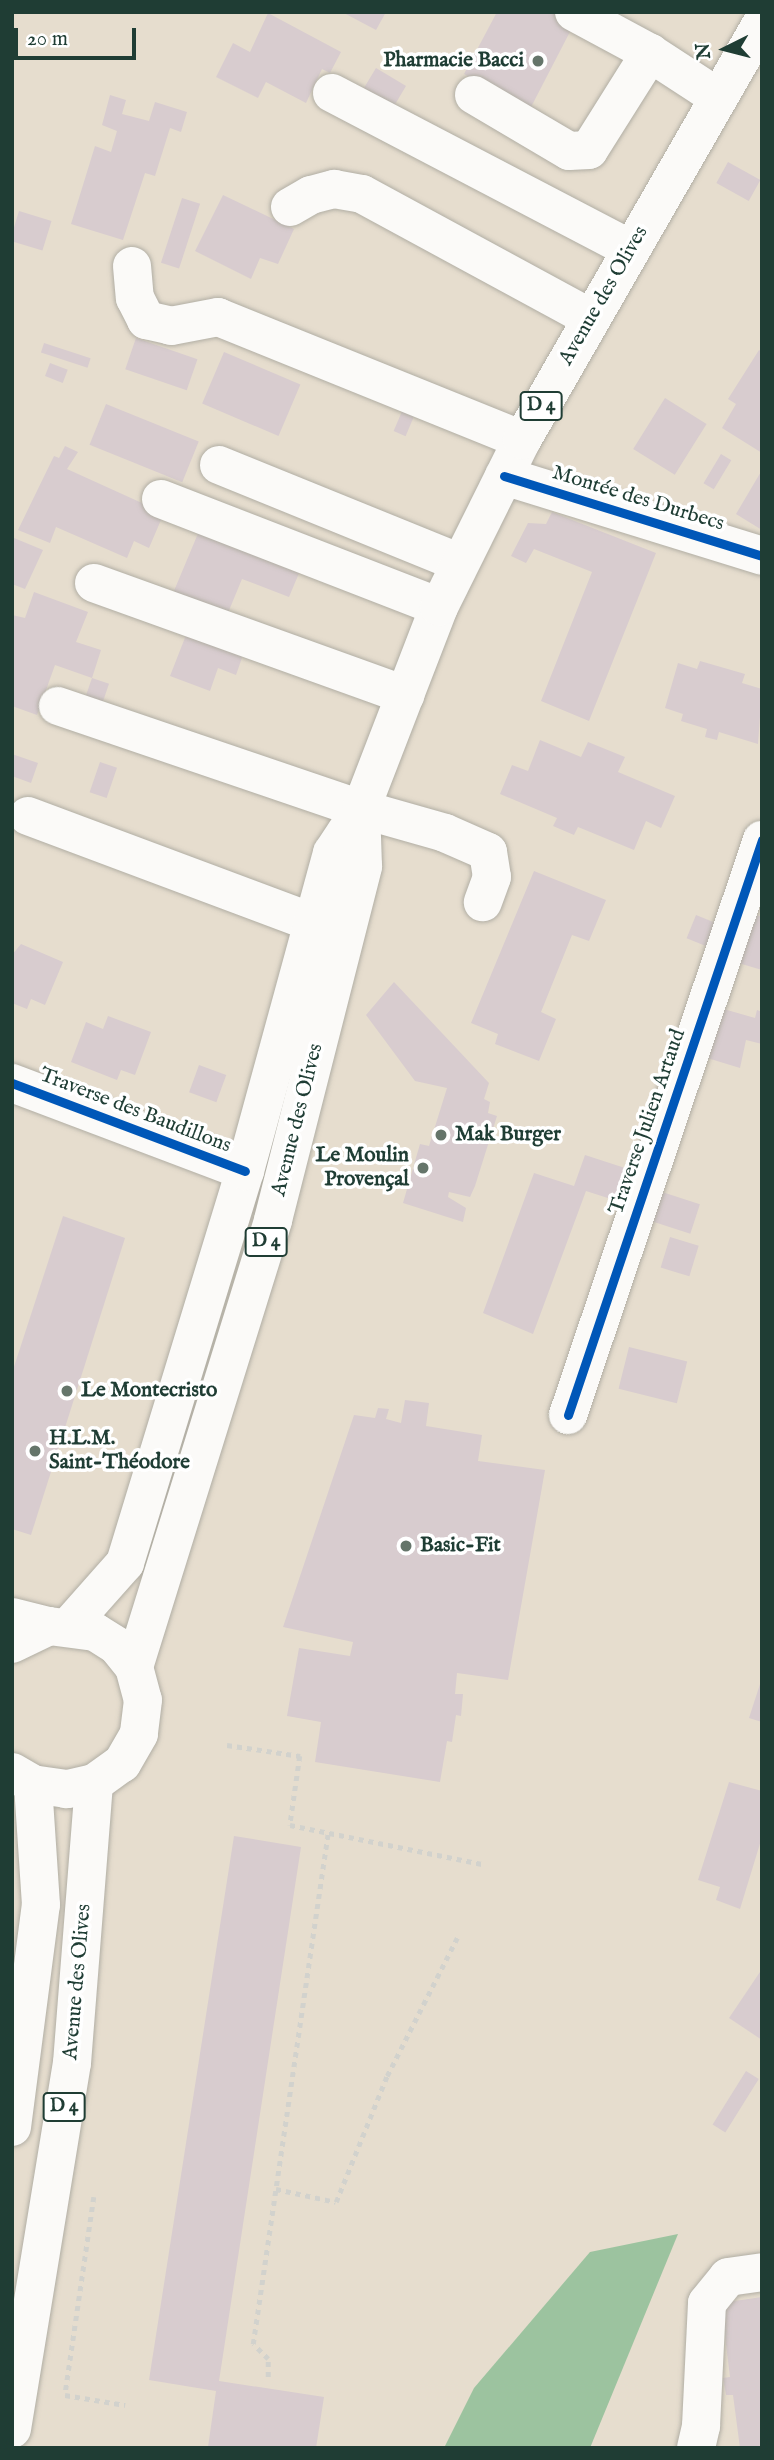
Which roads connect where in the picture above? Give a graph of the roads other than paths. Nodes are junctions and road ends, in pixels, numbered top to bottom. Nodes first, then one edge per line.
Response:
1 (574, 12) edge
2 (762, 23) edge
3 (650, 52) junction
4 (332, 93) dead end
5 (474, 95) dead end
6 (719, 98) junction
7 (290, 207) dead end
8 (631, 248) junction
9 (132, 267) dead end
10 (590, 318) junction
11 (522, 440) junction
12 (219, 465) dead end
13 (504, 476) junction
14 (161, 499) dead end
15 (762, 556) edge
16 (460, 564) junction
17 (94, 583) dead end
18 (439, 607) junction
19 (405, 695) junction
20 (58, 706) dead end
21 (37, 805) dead end
22 (361, 809) junction
23 (762, 840) edge
24 (483, 901) dead end
25 (316, 911) junction
26 (12, 1083) edge
27 (245, 1171) junction
28 (568, 1415) dead end
29 (12, 1617) edge
30 (59, 1626) junction
31 (12, 1644) edge
32 (134, 1667) junction
33 (17, 1775) edge
34 (94, 1783) junction
35 (12, 2127) edge
36 (762, 2272) edge
37 (12, 2429) edge
38 (696, 2448) edge

1 - 3 main road
2 - 6 main road, Avenue des Olives / D 4
3 - 5 main road
3 - 6 main road
4 - 8 main road
6 - 8 main road, Avenue des Olives / D 4
7 - 10 main road
8 - 10 main road, Avenue des Olives / D 4
9 - 11 main road
10 - 11 main road, Avenue des Olives / D 4
11 - 13 main road, Avenue des Olives / D 4
12 - 16 main road
13 - 15 main road, Montée des Durbecs
13 - 16 main road, Avenue des Olives / D 4
14 - 18 main road
16 - 18 main road, Avenue des Olives / D 4
17 - 19 main road
18 - 19 main road, Avenue des Olives / D 4
19 - 22 main road, Avenue des Olives / D 4
20 - 22 main road
21 - 25 main road
22 - 24 main road
22 - 25 main road, Avenue des Olives / D 4
22 - 32 main road, Avenue des Olives / D 4
23 - 28 main road, Traverse Julien Artaud
25 - 27 main road, Avenue des Olives / D 4
26 - 27 main road, Traverse des Baudillons
27 - 30 main road, Avenue des Olives / D 4
29 - 30 main road
30 - 31 main road
30 - 32 main road
32 - 34 main road
33 - 34 main road
33 - 35 main road, Avenue des Olives / D 4
34 - 37 main road, Avenue des Olives / D 4
36 - 38 main road

